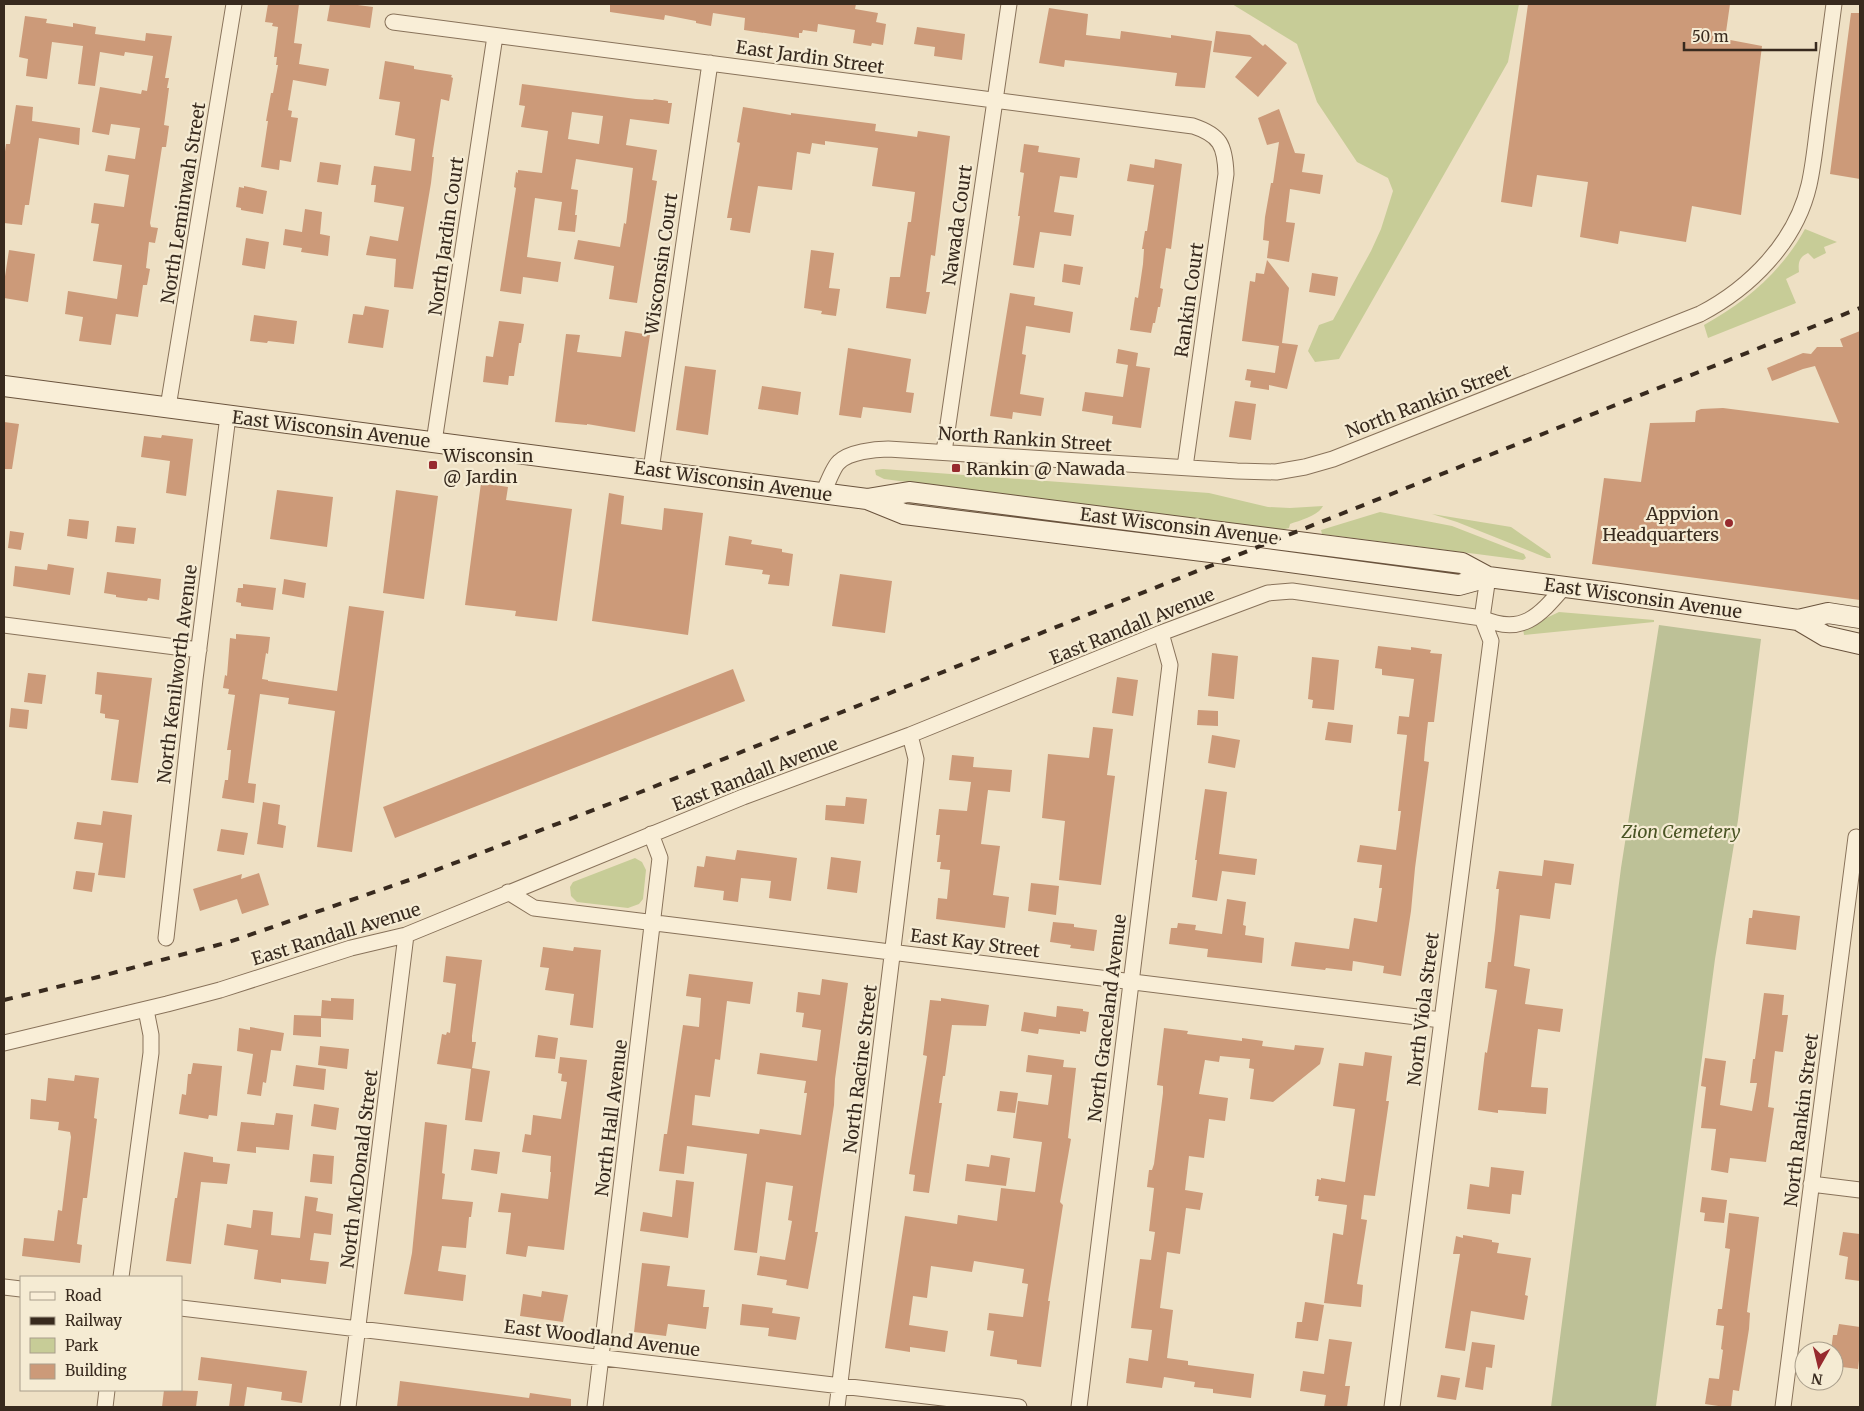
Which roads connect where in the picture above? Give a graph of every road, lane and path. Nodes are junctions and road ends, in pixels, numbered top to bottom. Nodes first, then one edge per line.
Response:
1 (232, 4) edge
2 (1009, 4) edge
3 (1834, 4) edge
4 (393, 22) dead end
5 (495, 36) junction
6 (710, 63) junction
7 (994, 100) junction
8 (1218, 140) joint
9 (4, 386) edge
10 (168, 407) junction
11 (228, 416) junction
12 (434, 442) junction
13 (944, 452) junction
14 (1184, 467) junction
15 (652, 470) junction
16 (823, 493) junction
17 (1488, 578) junction
18 (1564, 587) junction
19 (1482, 618) junction
20 (1860, 618) edge
21 (1798, 620) junction
22 (1518, 624) junction
23 (4, 625) edge
24 (1161, 634) junction
25 (1490, 641) junction
26 (1860, 644) edge
27 (199, 650) junction
28 (910, 735) junction
29 (651, 834) junction
30 (1856, 837) dead end
31 (508, 892) junction
32 (653, 922) junction
33 (406, 936) junction
34 (166, 938) dead end
35 (893, 952) junction
36 (1130, 982) junction
37 (146, 1010) junction
38 (1441, 1020) junction
39 (4, 1043) edge
40 (1811, 1184) junction
41 (1860, 1190) edge
42 (121, 1276) edge
43 (4, 1287) edge
44 (20, 1289) edge
45 (182, 1308) edge
46 (358, 1329) junction
47 (602, 1356) junction
48 (840, 1386) junction
49 (108, 1391) edge
50 (105, 1407) edge
51 (348, 1407) edge
52 (595, 1407) edge
53 (837, 1407) edge
54 (1019, 1407) edge
55 (1079, 1407) edge
56 (1392, 1407) edge
57 (1783, 1407) edge

1 - 10 street, North Leminwah Street
2 - 7 street, Nawada Court
3 - 14 street, North Rankin Street
4 - 5 street, East Jardin Street
5 - 6 street, East Jardin Street
5 - 12 street, North Jardin Court
6 - 7 street, East Jardin Street
6 - 15 street, Wisconsin Court
7 - 8 street, East Jardin Street
7 - 13 street, Nawada Court
8 - 14 street, Rankin Court
9 - 10 main road, East Wisconsin Avenue
10 - 11 main road, East Wisconsin Avenue
11 - 12 main road, East Wisconsin Avenue
11 - 27 street, North Kenilworth Avenue
12 - 15 main road, East Wisconsin Avenue
13 - 14 street, North Rankin Street
13 - 16 street, North Rankin Street
15 - 16 main road, East Wisconsin Avenue
16 - 17 main road, East Wisconsin Avenue
17 - 18 main road, East Wisconsin Avenue
17 - 19 street
18 - 21 main road, East Wisconsin Avenue
18 - 22 street
19 - 22 street, East Randall Avenue
19 - 24 street, East Randall Avenue
19 - 25 street, North Viola Street
20 - 21 main road, East Wisconsin Avenue
21 - 26 main road, East Wisconsin Avenue
22 - 25 street
23 - 27 street
24 - 28 street, East Randall Avenue
24 - 36 street, North Graceland Avenue
25 - 38 street, North Viola Street
27 - 34 street, North Kenilworth Avenue
28 - 29 street, East Randall Avenue
28 - 35 street, North Racine Street
29 - 31 street, East Randall Avenue
29 - 32 street, North Hall Avenue
30 - 40 street, North Rankin Street
31 - 32 street, East Kay Street
31 - 33 street, East Randall Avenue
32 - 35 street, East Kay Street
32 - 47 street, North Hall Avenue
33 - 37 street, East Randall Avenue
33 - 46 street, North McDonald Street
35 - 36 street, East Kay Street
35 - 48 street, North Racine Street
36 - 38 street, East Kay Street
36 - 55 street, North Graceland Avenue
37 - 39 street, East Randall Avenue
37 - 42 street
38 - 56 street, North Viola Street
40 - 41 street
40 - 57 street, North Rankin Street
43 - 44 street
45 - 46 street, East Woodland Avenue
46 - 47 street, East Woodland Avenue
46 - 51 street, North McDonald Street
47 - 48 street, East Woodland Avenue
47 - 52 street, North Hall Avenue
48 - 53 street, North Racine Street
48 - 54 street, East Woodland Avenue
49 - 50 street

